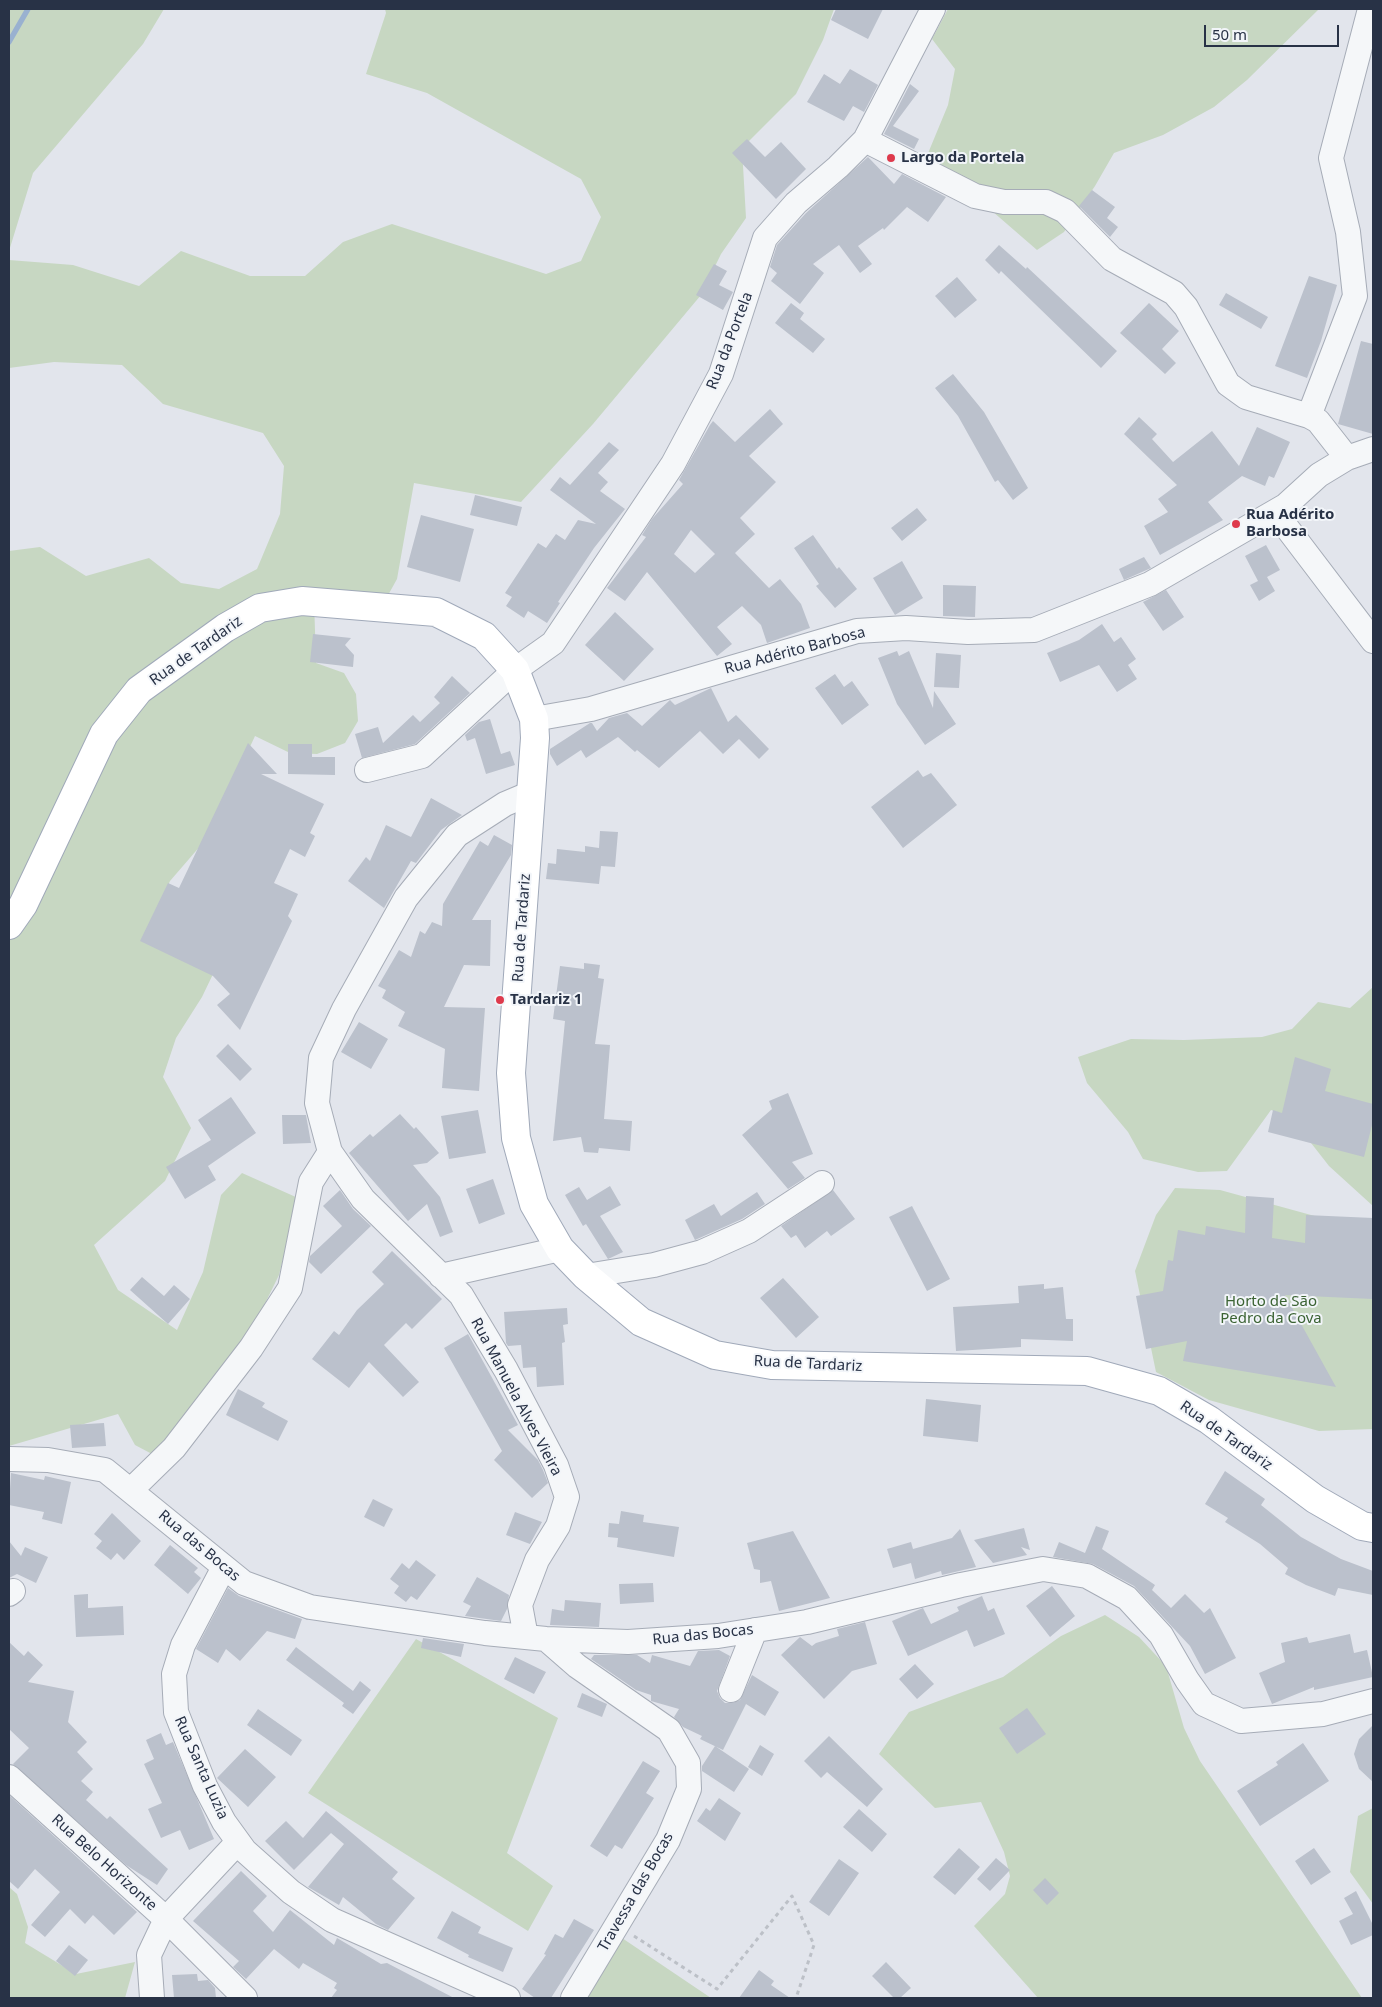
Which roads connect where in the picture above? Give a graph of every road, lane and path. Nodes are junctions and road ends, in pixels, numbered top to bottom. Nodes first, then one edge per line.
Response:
1 (933, 9) edge
2 (1370, 9) edge
3 (865, 140) junction
4 (1309, 416) junction
5 (1373, 448) edge
6 (1347, 458) junction
7 (1275, 512) junction
8 (1373, 641) edge
9 (515, 670) junction
10 (534, 719) junction
11 (366, 770) dead end
12 (530, 793) junction
13 (9, 925) edge
14 (330, 1152) junction
15 (822, 1183) dead end
16 (560, 1249) junction
17 (441, 1276) junction
18 (586, 1276) junction
19 (9, 1459) edge
20 (131, 1490) junction
21 (1373, 1528) edge
22 (224, 1567) junction
23 (755, 1630) junction
24 (536, 1638) junction
25 (732, 1690) dead end
26 (1373, 1701) edge
27 (9, 1777) edge
28 (238, 1842) junction
29 (166, 1919) junction
30 (616, 1925) junction
31 (149, 1955) junction
32 (134, 1998) edge
33 (152, 1998) edge
34 (245, 1998) edge
35 (508, 1998) edge
36 (572, 1998) edge
37 (796, 1998) edge

1 - 3 street, Rua da Portela
2 - 4 street
3 - 4 street
3 - 9 street, Rua da Portela
4 - 6 street
5 - 6 street, Rua Adérito Barbosa
6 - 7 street, Rua Adérito Barbosa
7 - 8 street
7 - 10 street, Rua Adérito Barbosa
9 - 10 main road, Rua de Tardariz
9 - 11 street, Rua da Portela
9 - 13 main road, Rua de Tardariz
10 - 12 main road, Rua de Tardariz
12 - 14 street
12 - 16 main road, Rua de Tardariz
14 - 17 street, Rua Manuela Alves Vieira
14 - 20 street
15 - 18 street
16 - 17 street
16 - 18 main road, Rua de Tardariz
17 - 24 street, Rua Manuela Alves Vieira
18 - 21 main road, Rua de Tardariz
19 - 20 street, Rua das Bocas
20 - 22 street, Rua das Bocas
22 - 24 street, Rua das Bocas
22 - 28 street, Rua Santa Luzia
23 - 24 street, Rua das Bocas
23 - 25 street
23 - 26 street, Rua das Bocas
24 - 30 street, Travessa das Bocas
27 - 29 street, Rua Belo Horizonte
28 - 29 street, Rua Belo Horizonte
28 - 35 street, Rua Santa Luzia
29 - 31 street
29 - 34 street
30 - 36 street, Travessa das Bocas
30 - 37 path
31 - 32 street
31 - 33 street

